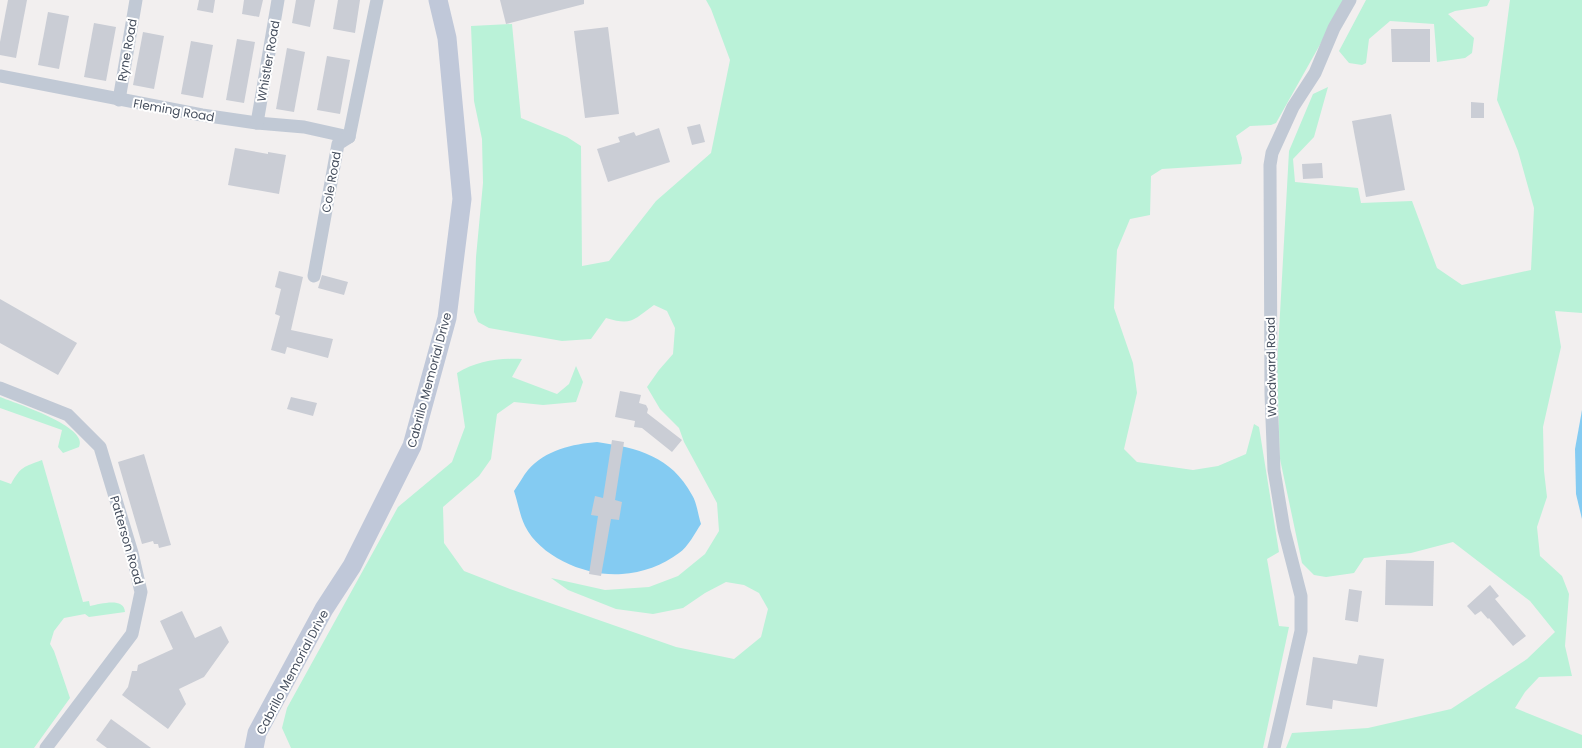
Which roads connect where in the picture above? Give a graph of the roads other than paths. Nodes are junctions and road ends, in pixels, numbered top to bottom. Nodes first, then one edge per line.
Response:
1 (136, 0) edge
2 (278, 0) edge
3 (377, 0) edge
4 (438, 0) edge
5 (1350, 0) edge
6 (0, 76) edge
7 (119, 100) junction
8 (257, 123) junction
9 (349, 136) junction
10 (314, 276) dead end
11 (0, 388) edge
12 (46, 748) edge
13 (254, 748) edge
14 (1274, 748) edge

1 - 7 street, Ryne Road
2 - 8 street, Whistler Road
3 - 9 street, Cole Road
4 - 13 main road, Cabrillo Memorial Drive
5 - 14 street, Woodward Road
6 - 7 street, Fleming Road
7 - 8 street, Fleming Road
8 - 9 street, Fleming Road
9 - 10 street, Cole Road
11 - 12 street, Patterson Road

